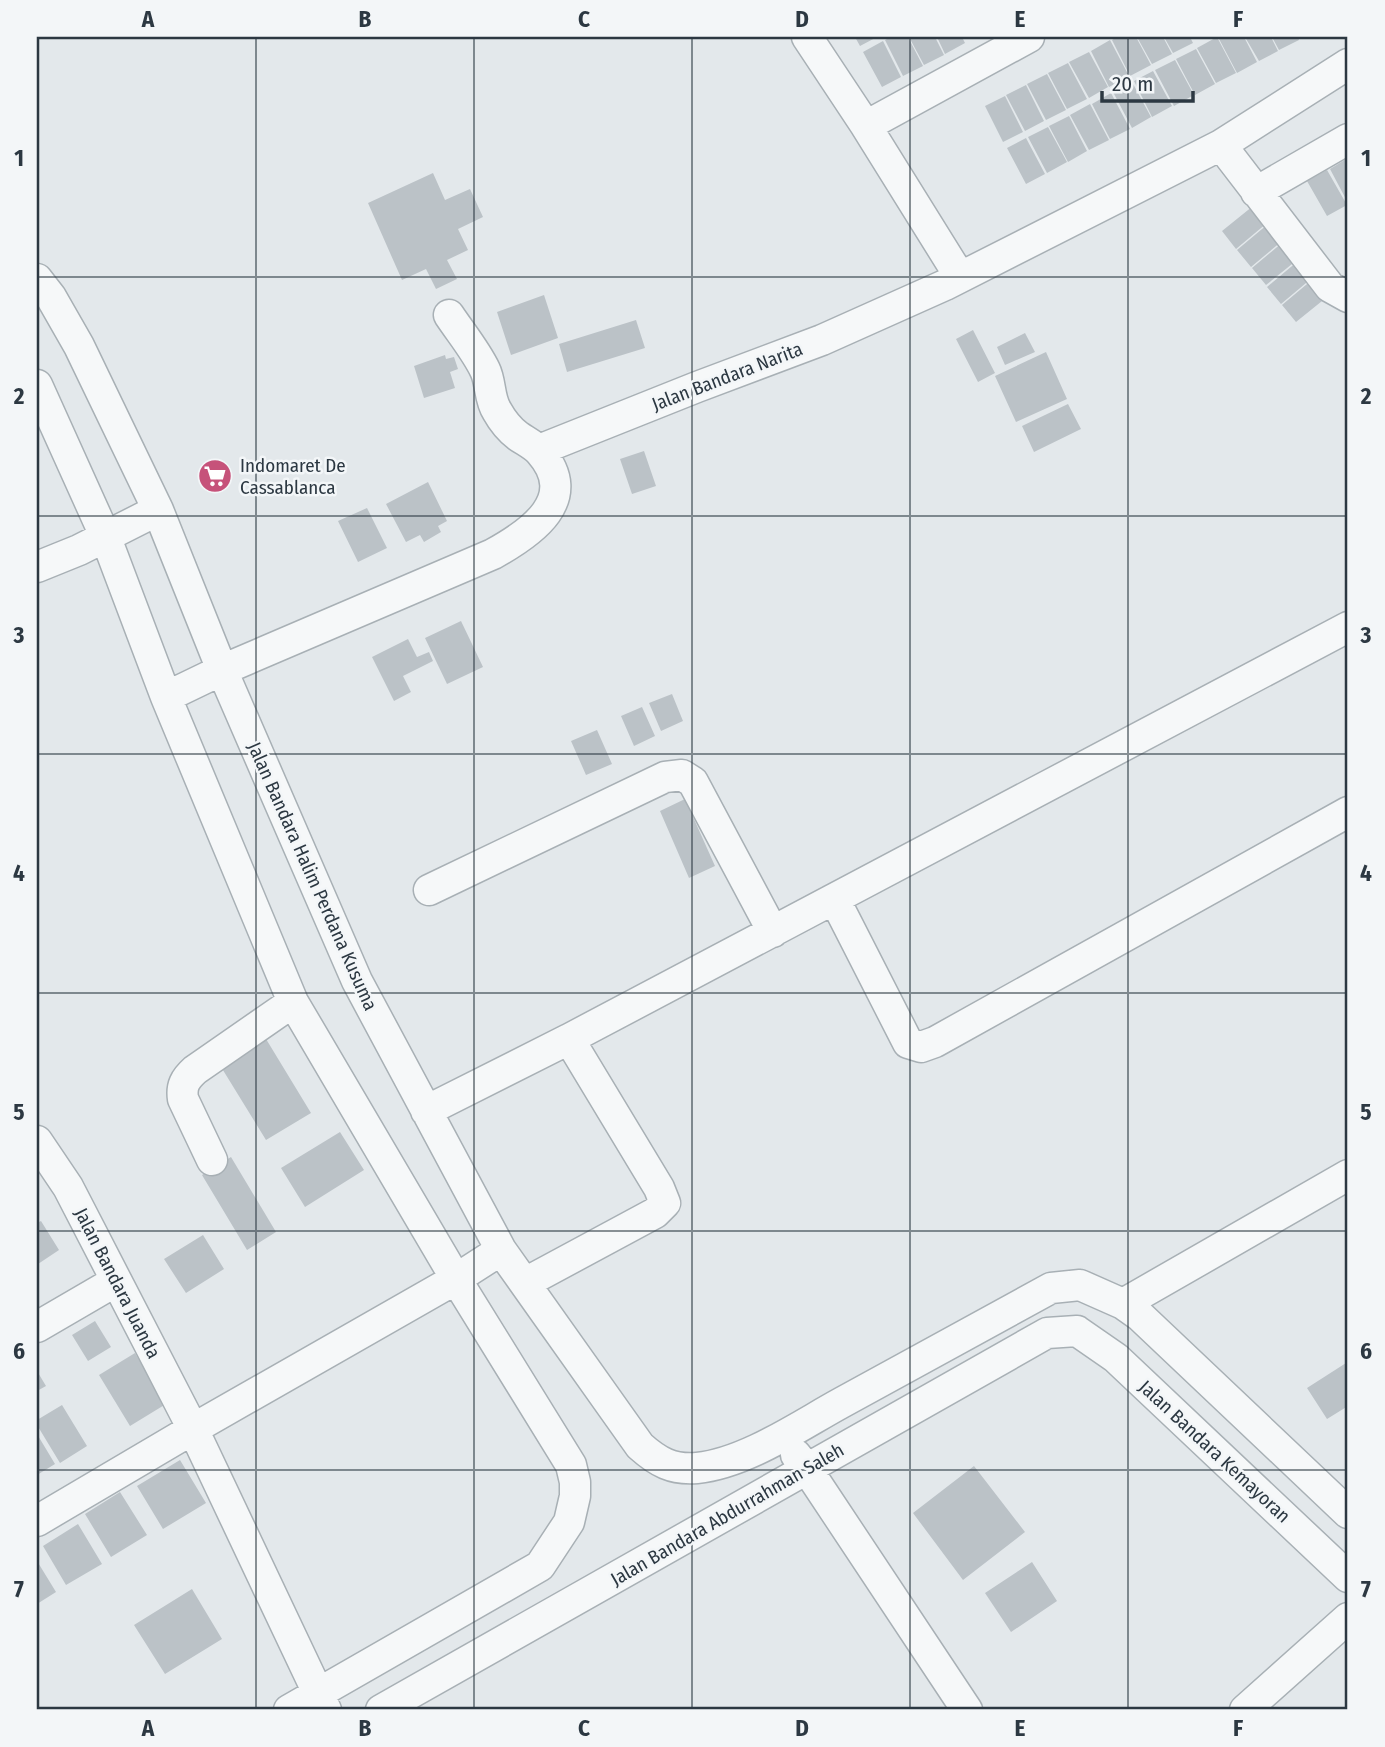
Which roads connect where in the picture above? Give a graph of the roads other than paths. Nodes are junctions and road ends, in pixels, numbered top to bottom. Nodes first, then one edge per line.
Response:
1 (807, 37) edge
2 (1029, 37) edge
3 (1348, 64) edge
4 (866, 125) junction
5 (1348, 139) edge
6 (1221, 145) junction
7 (1256, 192) junction
8 (37, 279) edge
9 (953, 281) junction
10 (1348, 297) edge
11 (450, 315) dead end
12 (37, 384) edge
13 (539, 450) junction
14 (158, 510) junction
15 (93, 544) junction
16 (37, 567) edge
17 (1348, 628) edge
18 (222, 670) junction
19 (166, 697) junction
20 (1348, 812) edge
21 (429, 890) dead end
22 (835, 900) junction
23 (773, 932) junction
24 (293, 1002) junction
25 (569, 1039) junction
26 (426, 1111) junction
27 (37, 1140) edge
28 (212, 1160) dead end
29 (1348, 1175) edge
30 (501, 1250) junction
31 (456, 1279) junction
32 (116, 1280) junction
33 (525, 1283) junction
34 (1080, 1285) junction
35 (1123, 1304) junction
36 (37, 1326) edge
37 (1077, 1331) junction
38 (193, 1429) junction
39 (780, 1436) junction
40 (640, 1446) joint
41 (807, 1469) junction
42 (1342, 1497) edge
43 (37, 1521) edge
44 (540, 1566) junction
45 (1348, 1577) edge
46 (562, 1608) junction
47 (1348, 1618) edge
48 (322, 1702) edge
49 (289, 1710) edge
50 (382, 1710) edge
51 (967, 1710) edge
52 (1245, 1710) edge

1 - 4 street
2 - 4 street
3 - 6 street, Jalan Bandara Narita
4 - 9 street
5 - 7 street
6 - 7 street
6 - 9 street, Jalan Bandara Narita
7 - 10 street
8 - 14 street, Jalan Bandara Halim Perdana Kusuma
9 - 13 street, Jalan Bandara Narita
11 - 13 street
12 - 15 street
13 - 18 street
14 - 15 street
14 - 18 street, Jalan Bandara Halim Perdana Kusuma
15 - 16 street
15 - 19 street
17 - 22 street
18 - 19 street
18 - 26 street, Jalan Bandara Halim Perdana Kusuma
19 - 24 street
20 - 22 street
21 - 23 street
22 - 23 street
23 - 25 street
24 - 28 street
24 - 31 street
25 - 26 street
25 - 33 street
26 - 30 street, Jalan Bandara Halim Perdana Kusuma
27 - 32 street, Jalan Bandara Juanda
29 - 35 street
30 - 31 street
30 - 33 street, Jalan Bandara Halim Perdana Kusuma
31 - 38 street
31 - 44 street
32 - 36 street
32 - 38 street, Jalan Bandara Juanda
33 - 40 street, Jalan Bandara Halim Perdana Kusuma
34 - 35 street
34 - 37 street
34 - 39 street, Jalan Bandara Abdurrahman Saleh
35 - 42 street
37 - 41 street, Jalan Bandara Abdurrahman Saleh
37 - 45 street, Jalan Bandara Kemayoran
38 - 43 street
38 - 48 street, Jalan Bandara Juanda
39 - 40 street, Jalan Bandara Abdurrahman Saleh
39 - 41 street
41 - 46 street, Jalan Bandara Abdurrahman Saleh
41 - 51 street
44 - 46 street
44 - 48 street
46 - 50 street, Jalan Bandara Abdurrahman Saleh
47 - 52 street
48 - 49 street

